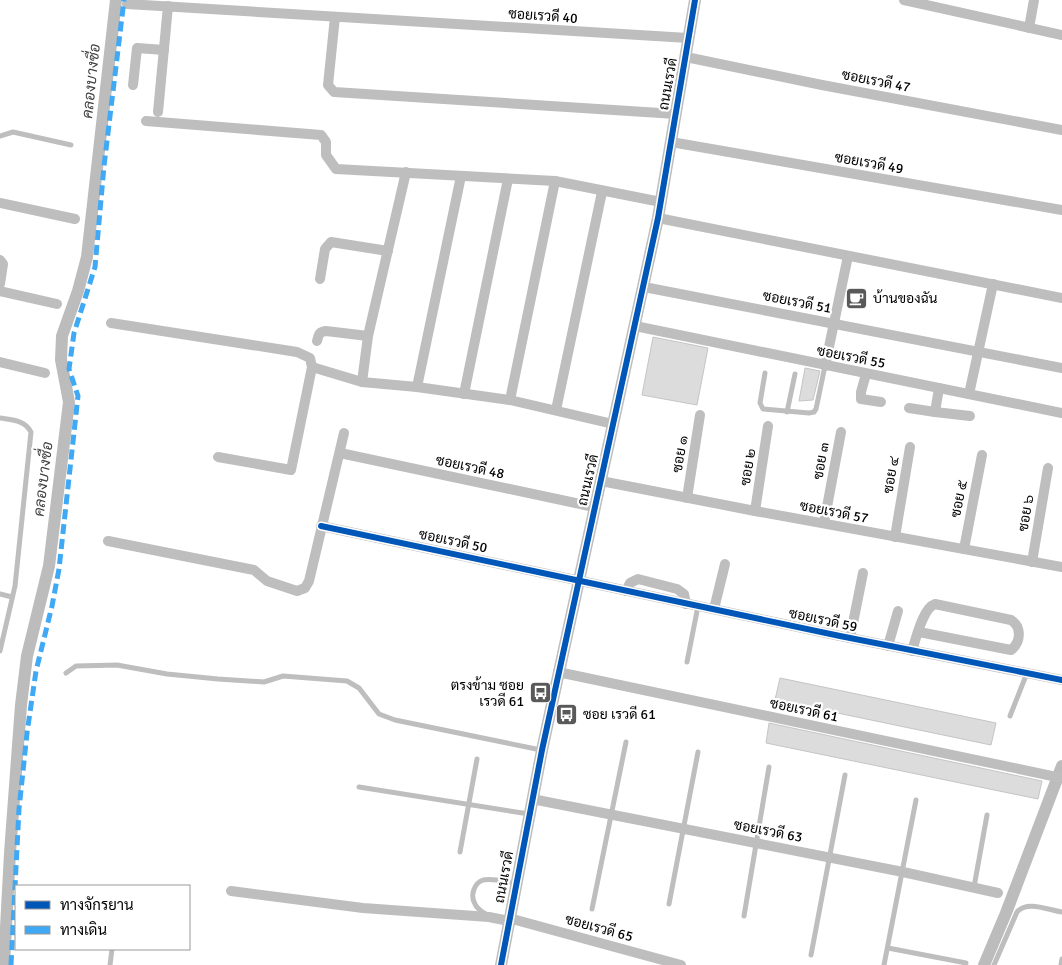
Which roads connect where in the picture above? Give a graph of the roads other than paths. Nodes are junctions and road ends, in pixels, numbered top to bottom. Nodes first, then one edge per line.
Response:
1 (695, 0) edge
2 (904, 0) edge
3 (1034, 0) edge
4 (127, 4) dead end
5 (168, 6) junction
6 (335, 17) junction
7 (1029, 28) junction
8 (1062, 35) edge
9 (688, 38) junction
10 (164, 50) junction
11 (686, 57) junction
12 (133, 85) dead end
13 (158, 112) dead end
14 (676, 114) junction
15 (146, 121) dead end
16 (1062, 130) edge
17 (0, 136) edge
18 (671, 142) junction
19 (71, 145) dead end
20 (406, 172) junction
21 (461, 176) junction
22 (508, 179) junction
23 (555, 181) junction
24 (602, 192) junction
25 (661, 202) junction
26 (0, 203) edge
27 (1062, 210) edge
28 (658, 218) junction
29 (75, 219) dead end
30 (388, 251) junction
31 (848, 256) junction
32 (0, 260) edge
33 (320, 279) dead end
34 (0, 284) edge
35 (993, 284) junction
36 (644, 287) junction
37 (0, 291) edge
38 (1062, 298) edge
39 (57, 304) dead end
40 (111, 323) dead end
41 (835, 323) junction
42 (635, 326) junction
43 (368, 336) junction
44 (317, 341) dead end
45 (980, 352) junction
46 (0, 362) edge
47 (825, 366) junction
48 (312, 367) junction
49 (1062, 368) edge
50 (45, 373) dead end
51 (765, 373) dead end
52 (795, 374) dead end
53 (866, 374) junction
54 (362, 382) junction
55 (417, 387) junction
56 (938, 388) junction
57 (464, 394) junction
58 (969, 394) junction
59 (510, 400) junction
60 (881, 402) dead end
61 (908, 408) dead end
62 (556, 410) junction
63 (787, 412) junction
64 (935, 412) junction
65 (1062, 413) edge
66 (700, 415) dead end
67 (970, 416) dead end
68 (0, 418) edge
69 (614, 424) junction
70 (768, 426) dead end
71 (840, 432) dead end
72 (344, 433) dead end
73 (910, 447) dead end
74 (340, 453) junction
75 (982, 455) dead end
76 (218, 457) dead end
77 (1048, 468) dead end
78 (601, 481) junction
79 (687, 498) junction
80 (594, 507) junction
81 (755, 512) junction
82 (824, 523) junction
83 (321, 526) junction
84 (894, 537) junction
85 (108, 541) dead end
86 (964, 549) junction
87 (1032, 562) junction
88 (725, 564) dead end
89 (1062, 567) edge
90 (863, 572) dead end
91 (579, 581) junction
92 (0, 594) edge
93 (12, 597) junction
94 (698, 606) junction
95 (714, 610) junction
96 (898, 611) dead end
97 (919, 632) junction
98 (850, 638) junction
99 (888, 646) junction
100 (912, 650) junction
101 (0, 651) edge
102 (687, 662) dead end
103 (558, 672) junction
104 (66, 673) dead end
105 (1027, 673) junction
106 (1062, 680) edge
107 (1010, 716) dead end
108 (626, 742) dead end
109 (542, 750) junction
110 (698, 752) dead end
111 (477, 759) dead end
112 (769, 768) dead end
113 (845, 775) dead end
114 (1062, 778) edge
115 (359, 787) dead end
116 (532, 799) junction
117 (916, 800) dead end
118 (467, 804) junction
119 (529, 814) junction
120 (612, 815) junction
121 (987, 816) dead end
122 (683, 830) junction
123 (756, 843) junction
124 (460, 852) dead end
125 (829, 857) junction
126 (903, 872) junction
127 (516, 883) junction
128 (974, 887) junction
129 (231, 891) dead end
130 (998, 893) dead end
131 (669, 904) dead end
132 (592, 909) dead end
133 (1062, 912) edge
134 (744, 916) dead end
135 (489, 917) junction
136 (509, 919) junction
137 (888, 948) junction
138 (112, 950) edge
139 (811, 955) dead end
140 (1062, 959) edge
141 (966, 962) dead end
142 (110, 965) edge
143 (501, 965) edge
144 (681, 965) edge
145 (884, 965) edge
146 (994, 965) edge
147 (1061, 965) edge

1 - 9 street, ถนนเรวดี
2 - 7 street
3 - 7 street
4 - 5 street, ซอยเรวดี 40
5 - 6 street, ซอยเรวดี 40
5 - 10 street
6 - 9 street, ซอยเรวดี 40
6 - 14 street
7 - 8 street
9 - 11 street, ถนนเรวดี
10 - 12 street
10 - 13 street
11 - 14 street, ถนนเรวดี
11 - 16 street, ซอยเรวดี 47
14 - 18 street, ถนนเรวดี
15 - 20 street
17 - 19 lane
18 - 25 street, ถนนเรวดี
18 - 27 street, ซอยเรวดี 49
20 - 21 street
20 - 30 street
21 - 22 street
21 - 55 street
22 - 23 street
22 - 57 street
23 - 24 street
23 - 59 street
24 - 25 street
24 - 62 street
25 - 28 street, ถนนเรวดี
26 - 29 street
28 - 31 street
28 - 36 street, ถนนเรวดี
30 - 33 street
30 - 43 street
31 - 35 street
31 - 41 street
32 - 34 street
35 - 38 street
35 - 45 street
36 - 41 street, ซอยเรวดี 51
36 - 42 street, ถนนเรวดี
37 - 39 street
40 - 48 street
41 - 45 street, ซอยเรวดี 51
41 - 47 street
42 - 47 street, ซอยเรวดี 55
42 - 69 street, ถนนเรวดี
43 - 44 street
43 - 54 street
45 - 49 street, ซอยเรวดี 51
45 - 58 street
46 - 50 street
47 - 53 street, ซอยเรวดี 55
47 - 63 lane
48 - 54 street
48 - 76 street
51 - 63 lane
52 - 63 lane
53 - 56 street, ซอยเรวดี 55
53 - 60 street
54 - 55 street
55 - 57 street
56 - 58 street, ซอยเรวดี 55
56 - 64 street
57 - 59 street
58 - 65 street, ซอยเรวดี 55
59 - 62 street
61 - 64 street
62 - 69 street
64 - 67 street
66 - 79 street, ซอย ๑
68 - 93 lane
69 - 78 street, ถนนเรวดี
70 - 81 street, ซอย ๒
71 - 82 street, ซอย ๓
72 - 74 street
73 - 84 street, ซอย ๔
74 - 80 street, ซอยเรวดี 48
74 - 83 street
75 - 86 street, ซอย ๕
77 - 87 street, ซอย ๖
78 - 79 street, ซอยเรวดี 57
78 - 80 street, ถนนเรวดี
79 - 81 street, ซอยเรวดี 57
80 - 91 street, ถนนเรวดี
81 - 82 street, ซอยเรวดี 57
82 - 84 street, ซอยเรวดี 57
83 - 85 street
83 - 91 street, ซอยเรวดี 50
84 - 86 street, ซอยเรวดี 57
86 - 87 street, ซอยเรวดี 57
87 - 89 street, ซอยเรวดี 57
88 - 95 street
90 - 98 street
91 - 94 street, ซอยเรวดี 59
91 - 103 street, ถนนเรวดี
92 - 93 lane
93 - 101 lane
94 - 95 street, ซอยเรวดี 59
94 - 102 lane
95 - 98 street, ซอยเรวดี 59
96 - 99 street
97 - 97 street
97 - 100 street
98 - 99 street, ซอยเรวดี 59
99 - 100 street, ซอยเรวดี 59
100 - 105 street, ซอยเรวดี 59
103 - 109 street, ถนนเรวดี
103 - 114 street, ซอยเรวดี 61
104 - 109 lane
105 - 106 street, ซอยเรวดี 59
105 - 107 lane
108 - 120 lane
109 - 116 street, ถนนเรวดี
110 - 122 lane
111 - 118 lane
112 - 123 lane
113 - 125 lane
115 - 118 lane
116 - 119 street, ถนนเรวดี
116 - 120 street, ซอยเรวดี 63
117 - 126 lane
118 - 119 lane
118 - 124 lane
119 - 127 street, ถนนเรวดี
120 - 122 street, ซอยเรวดี 63
120 - 132 lane
121 - 128 lane
122 - 123 street, ซอยเรวดี 63
122 - 131 lane
123 - 125 street, ซอยเรวดี 63
123 - 134 lane
125 - 126 street, ซอยเรวดี 63
125 - 139 lane
126 - 128 street, ซอยเรวดี 63
126 - 137 lane
127 - 135 lane
127 - 136 street, ถนนเรวดี
128 - 130 street, ซอยเรวดี 63
129 - 135 street, ซอยเรวดี 65
133 - 146 lane
135 - 136 street, ซอยเรวดี 65
136 - 143 street, ถนนเรวดี
136 - 144 street, ซอยเรวดี 65
137 - 141 lane
137 - 145 lane
138 - 142 lane
140 - 147 lane

